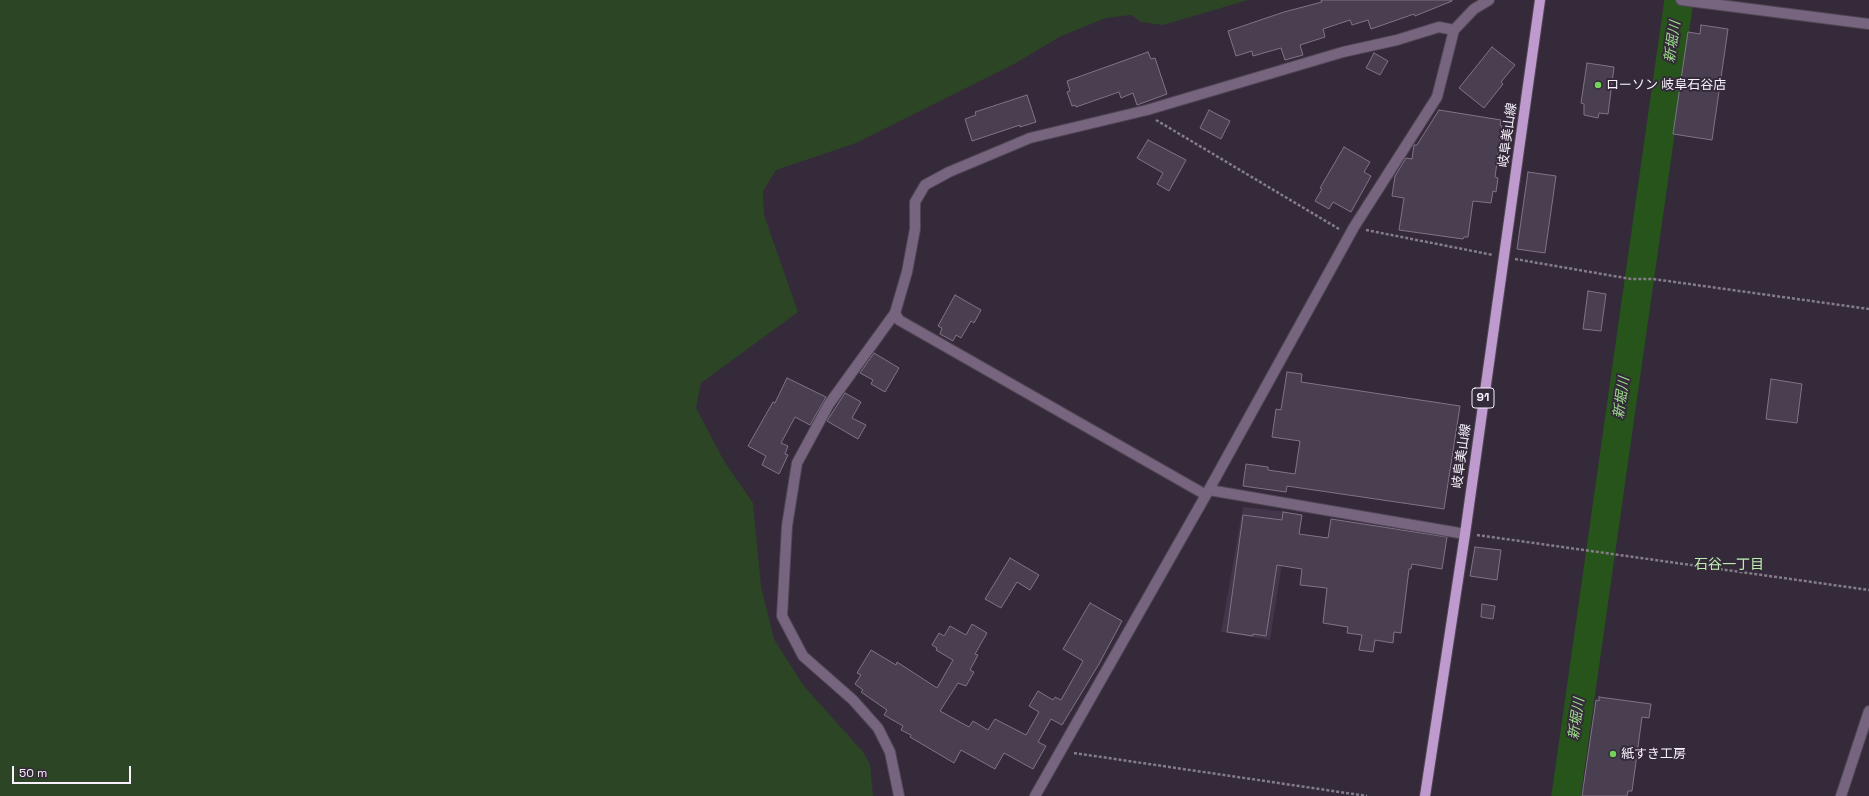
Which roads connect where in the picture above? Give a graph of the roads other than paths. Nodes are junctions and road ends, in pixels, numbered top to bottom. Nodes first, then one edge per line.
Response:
1 (1489, 0) edge
2 (1540, 0) edge
3 (1681, 0) edge
4 (1869, 24) edge
5 (1454, 30) junction
6 (895, 313) junction
7 (1208, 493) junction
8 (1464, 534) junction
9 (1869, 711) edge
10 (899, 796) edge
11 (1035, 796) edge
12 (1425, 796) edge
13 (1841, 796) edge

1 - 5 street
2 - 8 main road, 岐阜美山線 / 91
3 - 4 street
5 - 6 street
5 - 7 street
6 - 7 street
6 - 10 street
7 - 8 street
7 - 11 street
8 - 12 main road, 岐阜美山線 / 91
9 - 13 street

